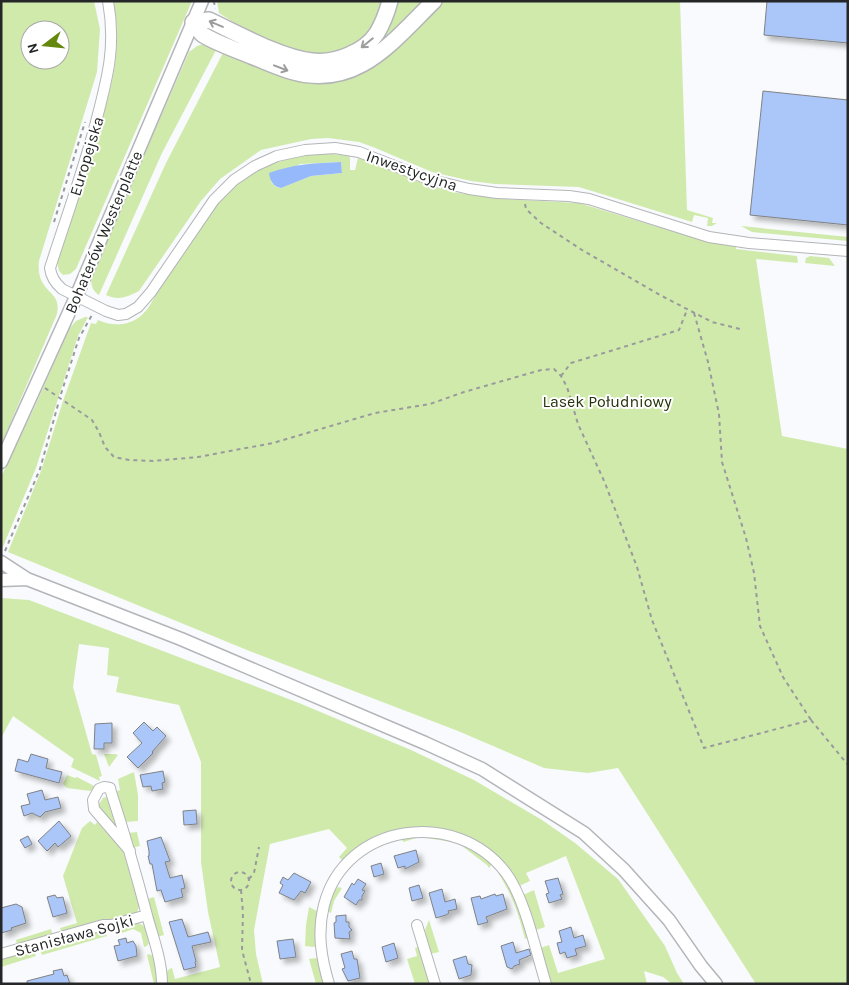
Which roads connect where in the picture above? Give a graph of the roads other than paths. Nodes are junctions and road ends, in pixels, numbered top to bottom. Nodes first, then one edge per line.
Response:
1 (108, 1) edge
2 (202, 1) edge
3 (390, 1) edge
4 (434, 1) edge
5 (193, 22) junction
6 (848, 251) edge
7 (76, 296) junction
8 (1, 462) edge
9 (2, 559) edge
10 (27, 579) junction
11 (1, 580) edge
12 (130, 851) junction
13 (147, 916) junction
14 (417, 925) dead end
15 (1, 954) edge
16 (701, 966) junction
17 (162, 984) edge
18 (329, 984) edge
19 (435, 984) edge
20 (546, 984) edge
21 (709, 984) edge
22 (716, 984) edge

1 - 7 street, Europejska
2 - 5 main road, Bohaterów Westerplatte
3 -> 5 highway
5 -> 4 highway
5 - 7 main road, Bohaterów Westerplatte
6 - 7 street, Inwestycyjna
7 - 8 main road, Bohaterów Westerplatte
9 - 10 main road
10 - 11 main road
10 - 16 main road
12 - 12 street
12 - 13 street
13 - 15 street, Stanisława Sojki
13 - 17 street
14 - 19 street
16 - 21 main road
16 - 22 main road
18 - 20 street

